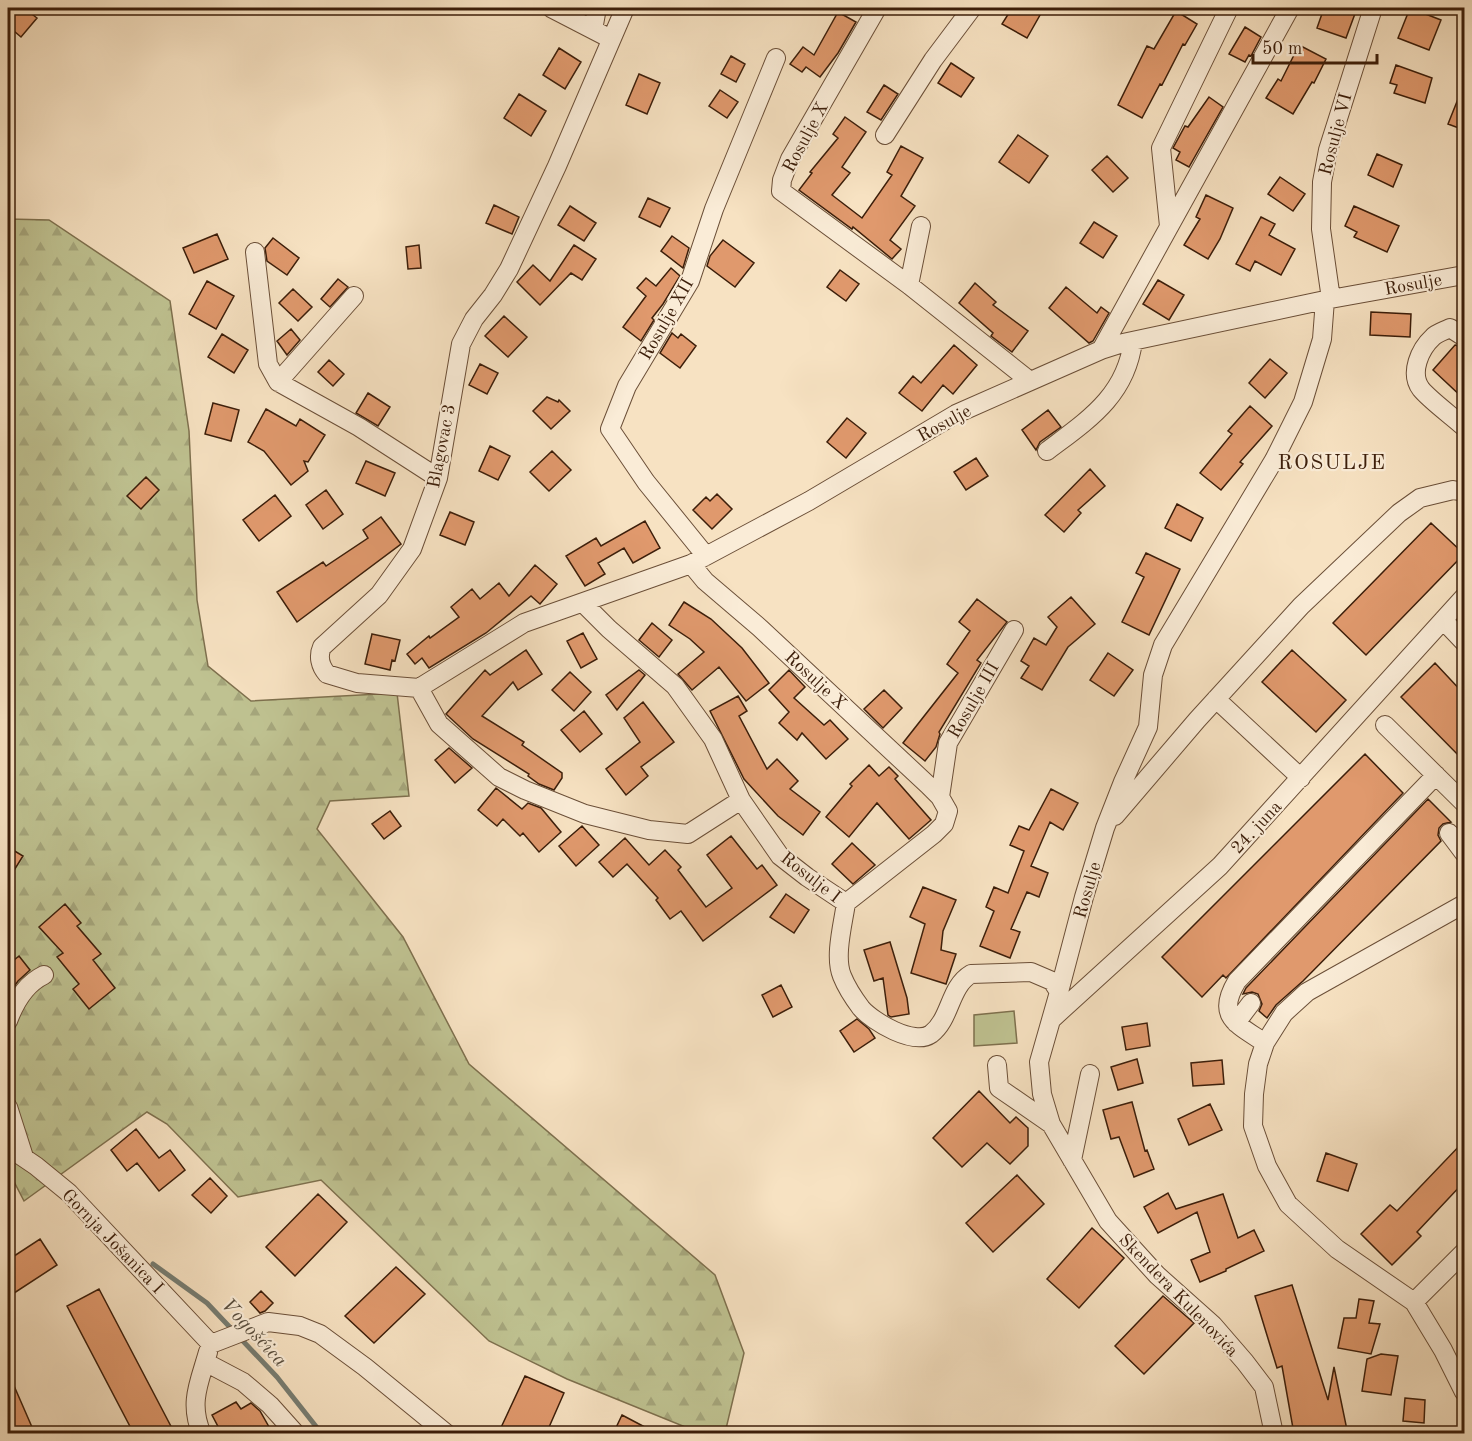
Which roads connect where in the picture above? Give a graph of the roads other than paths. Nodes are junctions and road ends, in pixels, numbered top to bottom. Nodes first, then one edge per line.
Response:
1 (552, 8) edge
2 (597, 8) edge
3 (625, 8) edge
4 (877, 8) edge
5 (972, 8) edge
6 (1229, 8) edge
7 (1290, 8) edge
8 (1373, 8) edge
9 (593, 30) junction
10 (611, 39) junction
11 (776, 58) dead end
12 (885, 135) dead end
13 (921, 226) dead end
14 (1169, 226) junction
15 (255, 252) dead end
16 (1464, 275) edge
17 (909, 285) junction
18 (354, 296) dead end
19 (1328, 299) junction
20 (1464, 337) edge
21 (1133, 340) junction
22 (1101, 350) junction
23 (1030, 381) junction
24 (278, 382) junction
25 (1464, 427) edge
26 (1047, 452) dead end
27 (438, 478) junction
28 (1464, 492) edge
29 (699, 560) junction
30 (1464, 597) edge
31 (584, 603) junction
32 (1443, 620) junction
33 (1014, 630) dead end
34 (1464, 642) edge
35 (419, 688) junction
36 (1216, 699) junction
37 (1384, 725) dead end
38 (1437, 775) junction
39 (1301, 778) junction
40 (940, 797) junction
41 (741, 800) junction
42 (1464, 803) edge
43 (1105, 828) junction
44 (1449, 833) dead end
45 (1464, 853) edge
46 (846, 903) junction
47 (1464, 904) edge
48 (44, 975) dead end
49 (1059, 992) junction
50 (1251, 1003) dead end
51 (1053, 1018) junction
52 (8, 1021) edge
53 (1236, 1023) junction
54 (1265, 1043) junction
55 (998, 1065) dead end
56 (1090, 1074) dead end
57 (8, 1107) edge
58 (1051, 1124) junction
59 (8, 1147) edge
60 (24, 1157) junction
61 (1072, 1160) junction
62 (1464, 1252) edge
63 (1414, 1302) junction
64 (216, 1342) junction
65 (206, 1362) junction
66 (1464, 1392) edge
67 (197, 1432) edge
68 (296, 1434) edge
69 (447, 1434) edge
70 (1275, 1434) edge

1 - 9 street
2 - 9 street
3 - 10 street, Blagovac 3
4 - 17 street, Rosulje X
5 - 12 street
6 - 14 street
7 - 14 street
8 - 19 street, Rosulje VI
9 - 10 street
10 - 27 street, Blagovac 3
11 - 29 street, Rosulje XII
13 - 17 street
14 - 22 street
15 - 24 street
16 - 19 street, Rosulje
17 - 23 street, Rosulje X
18 - 24 street
19 - 21 street, Rosulje
19 - 43 street, Rosulje
20 - 25 street
21 - 22 street, Rosulje
21 - 26 street
22 - 23 street, Rosulje
23 - 29 street, Rosulje
24 - 27 street
27 - 35 street, Blagovac 3
28 - 36 street
29 - 31 street, Rosulje
29 - 40 street, Rosulje X
30 - 32 street, 24. juna
31 - 35 street
31 - 41 street, Rosulje I
32 - 34 street
32 - 39 street, 24. juna
33 - 40 street, Rosulje III
35 - 41 street
36 - 39 street
36 - 43 street
37 - 38 street
38 - 42 street
38 - 53 street
39 - 51 street, 24. juna
40 - 46 street, Rosulje III
41 - 46 street, Rosulje I
43 - 49 street, Rosulje
44 - 45 street
46 - 49 street, Rosulje I
47 - 54 street
48 - 52 street
49 - 51 street
50 - 53 street
51 - 58 street, Skendera Kulenovića
53 - 54 street
54 - 63 street
55 - 58 street, Skendera Kulenovića
56 - 61 street
57 - 60 street
58 - 61 street, Skendera Kulenovića
59 - 60 street, Gornja Jošanica I
60 - 64 street, Gornja Jošanica I
61 - 70 street, Skendera Kulenovića
62 - 63 street
63 - 66 street
64 - 65 street
64 - 69 street
65 - 67 street
65 - 68 street

